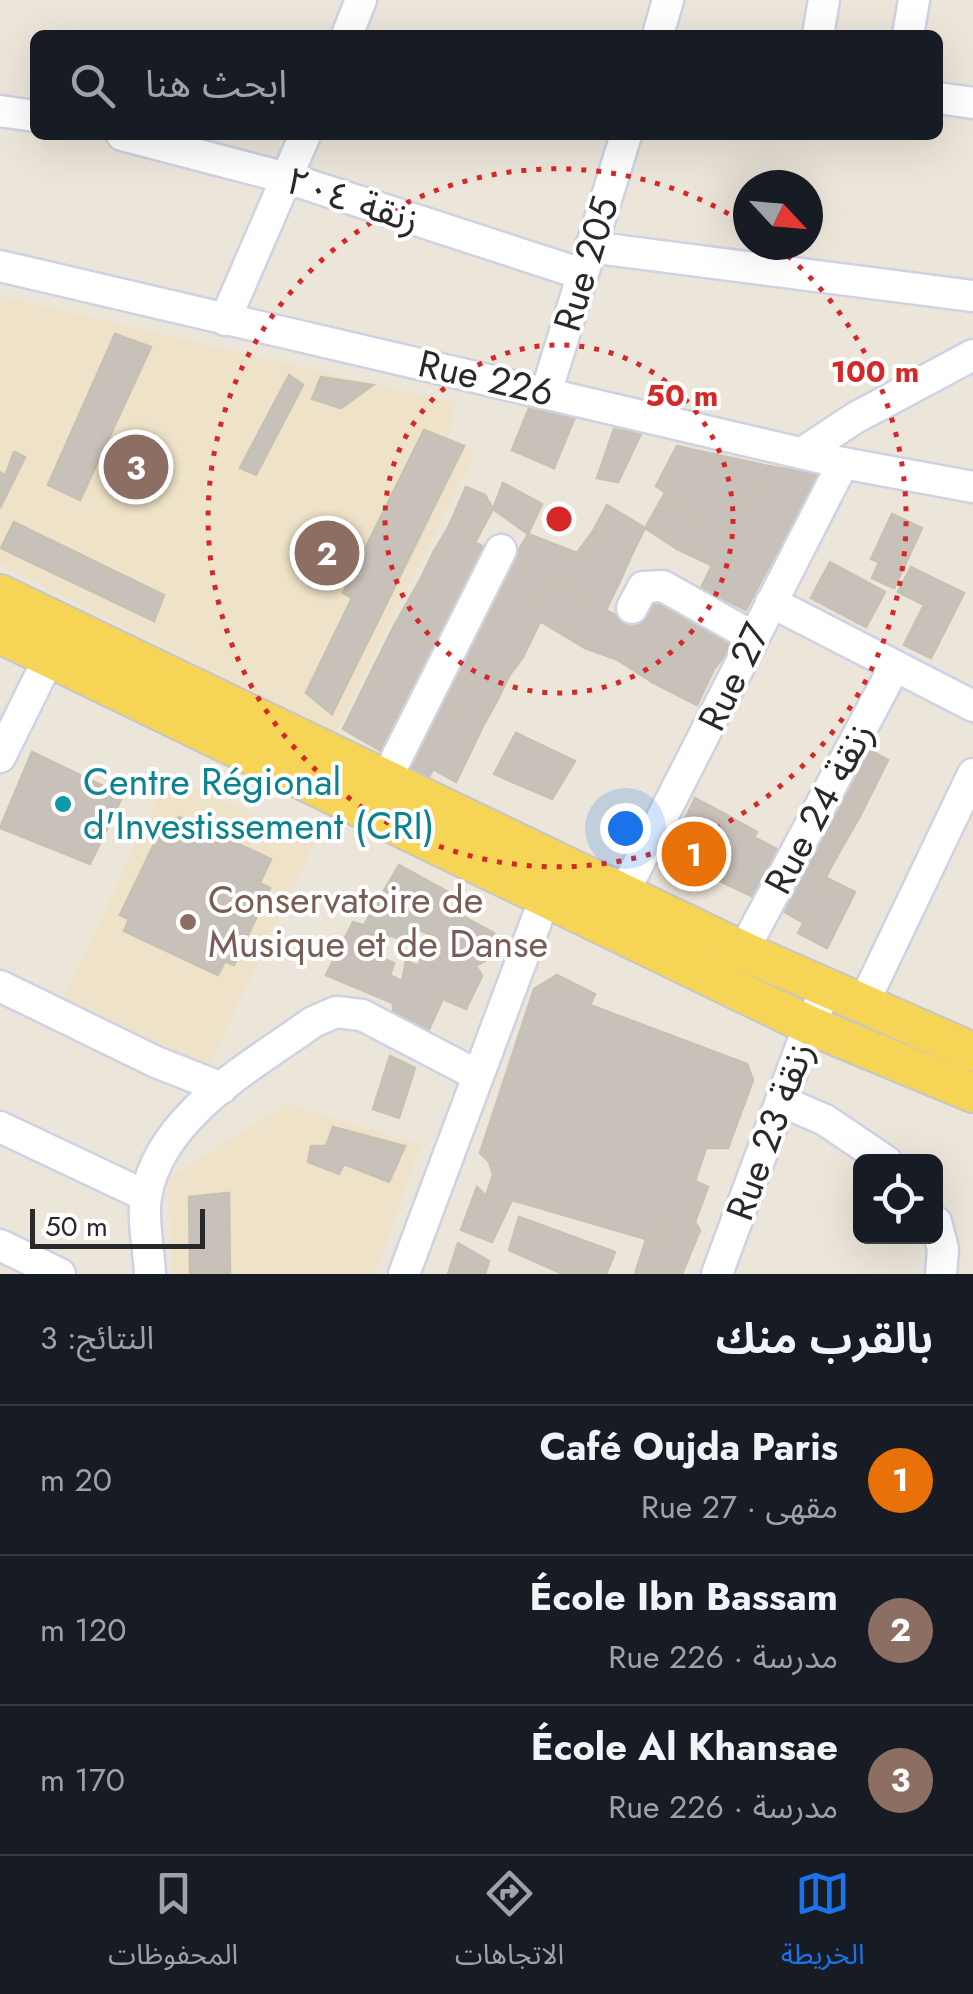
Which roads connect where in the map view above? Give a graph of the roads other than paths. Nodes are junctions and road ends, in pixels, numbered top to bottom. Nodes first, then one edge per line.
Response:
1 (361, 0) edge
2 (668, 0) edge
3 (824, 0) edge
4 (914, 0) edge
5 (349, 30) edge
6 (659, 30) edge
7 (819, 30) edge
8 (909, 30) edge
9 (943, 99) edge
10 (973, 103) edge
11 (0, 111) edge
12 (30, 115) edge
13 (141, 140) edge
14 (303, 140) edge
15 (624, 140) edge
16 (287, 178) junction
17 (586, 260) junction
18 (0, 266) edge
19 (973, 296) edge
20 (225, 320) junction
21 (973, 354) edge
22 (546, 393) junction
23 (802, 453) junction
24 (843, 463) junction
25 (973, 487) edge
26 (501, 550) dead end
27 (0, 594) edge
28 (771, 602) junction
29 (632, 608) dead end
30 (0, 634) edge
31 (753, 637) junction
32 (50, 656) junction
33 (895, 666) junction
34 (973, 706) edge
35 (0, 757) edge
36 (973, 774) edge
37 (386, 778) junction
38 (624, 892) junction
39 (546, 895) junction
40 (743, 951) junction
41 (0, 986) edge
42 (827, 989) junction
43 (863, 1004) junction
44 (809, 1025) junction
45 (972, 1050) edge
46 (475, 1074) junction
47 (222, 1088) junction
48 (973, 1093) edge
49 (781, 1101) junction
50 (0, 1127) edge
51 (875, 1154) edge
52 (146, 1196) junction
53 (943, 1244) edge
54 (0, 1245) edge
55 (60, 1274) edge
56 (150, 1274) edge
57 (404, 1274) edge
58 (717, 1274) edge
59 (941, 1274) edge

1 - 5 street
2 - 6 street
3 - 7 street
4 - 8 street
9 - 10 street
11 - 12 street
13 - 16 street, زنقة ٢٠٤
14 - 16 street
15 - 17 street, Rue 205
16 - 17 street, زنقة ٢٠٤
16 - 20 street
17 - 19 street, زنقة ٢٠٤
17 - 22 street, Rue 205
18 - 20 street, Rue 226
20 - 22 street, Rue 226
21 - 23 street
22 - 23 street, Rue 226
23 - 24 street, Rue 226
24 - 25 street, Rue 226
24 - 28 street, Rue 27
26 - 37 street
27 - 37 main road
28 - 31 street, Rue 27
28 - 33 street
29 - 31 street
30 - 32 main road
31 - 38 street, Rue 27
32 - 35 street
32 - 39 main road
33 - 34 street
33 - 40 street, Rue 24 زنقة
36 - 43 street
37 - 38 main road
38 - 40 main road
39 - 44 main road
39 - 46 street
40 - 42 main road
41 - 47 street
42 - 43 main road
42 - 44 street, Rue 23 زنقة
43 - 45 main road
44 - 48 main road
44 - 49 street, Rue 23 زنقة
46 - 47 street
46 - 57 street
47 - 52 street
49 - 51 street
49 - 58 street, Rue 23 زنقة
50 - 52 street
52 - 56 street
53 - 59 street
54 - 55 street

